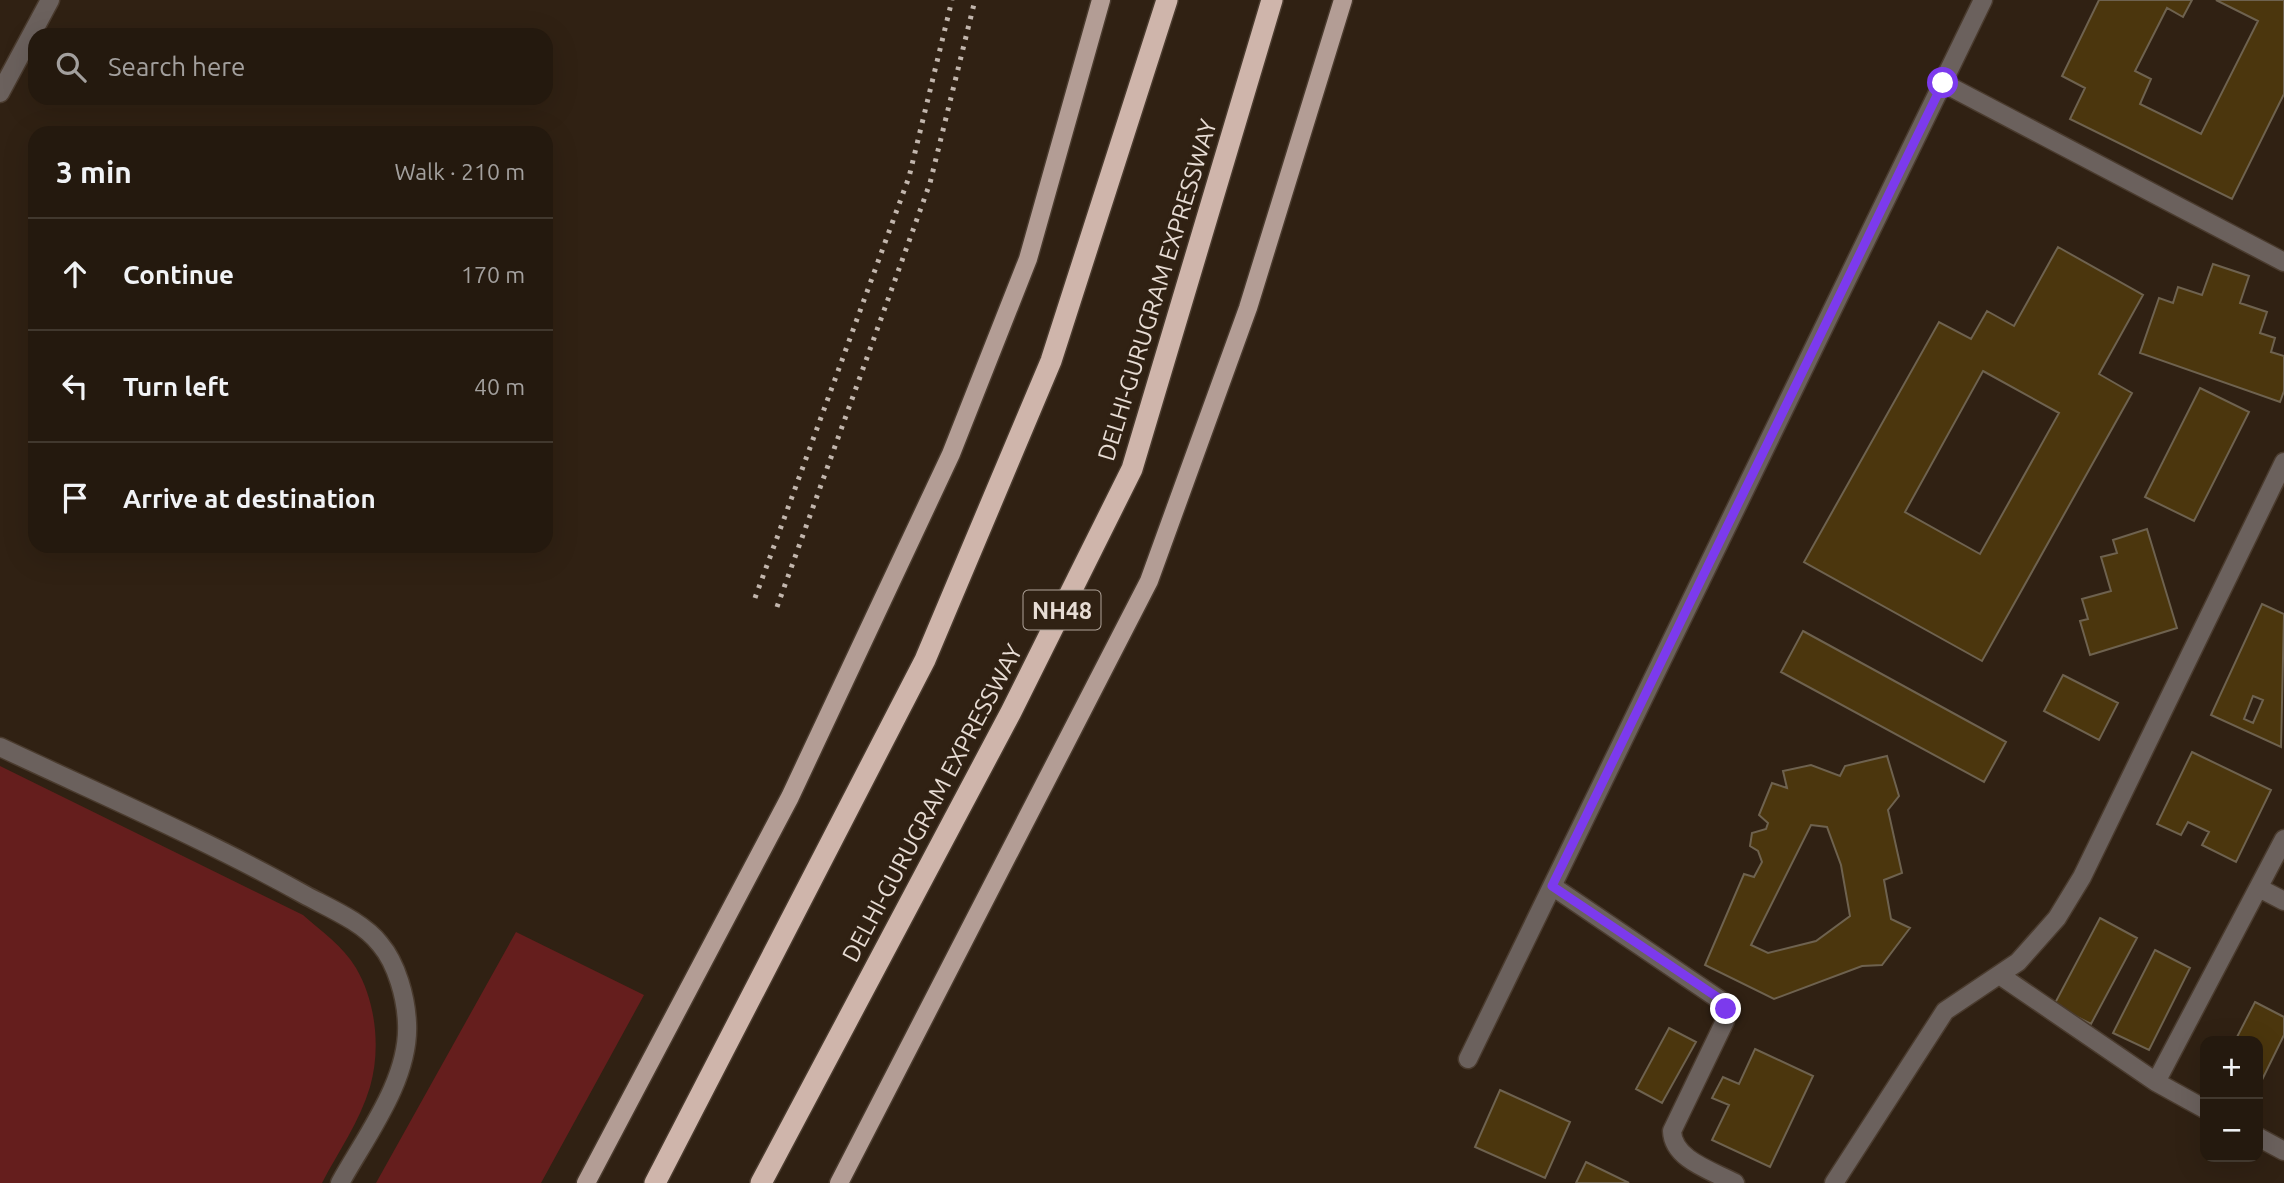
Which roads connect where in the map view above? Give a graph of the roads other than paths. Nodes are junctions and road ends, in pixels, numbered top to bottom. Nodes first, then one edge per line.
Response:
1 (50, 0) edge
2 (1101, 0) edge
3 (1167, 0) edge
4 (1272, 0) edge
5 (1343, 0) edge
6 (1983, 0) edge
7 (35, 28) edge
8 (28, 41) edge
9 (1943, 83) junction
10 (0, 93) edge
11 (2284, 262) edge
12 (2284, 462) edge
13 (2277, 492) edge
14 (0, 747) edge
15 (2284, 839) edge
16 (1552, 886) junction
17 (2259, 887) junction
18 (2284, 901) edge
19 (2001, 976) junction
20 (1468, 1059) dead end
21 (2156, 1082) junction
22 (2200, 1106) edge
23 (2263, 1140) edge
24 (2284, 1151) edge
25 (340, 1183) edge
26 (586, 1183) edge
27 (655, 1183) edge
28 (761, 1183) edge
29 (839, 1183) edge
30 (1735, 1183) edge
31 (1834, 1183) edge

1 - 7 street
2 - 26 main road
3 - 27 highway
4 - 28 highway, DELHI-GURUGRAM EXPRESSWAY / NH48
5 - 29 main road
6 - 9 street
8 - 10 street
9 - 11 street
9 - 16 street
12 - 13 street
13 - 19 street
14 - 25 street
15 - 17 street
16 - 20 street
16 - 30 street
17 - 18 street
17 - 21 street
19 - 21 street
19 - 31 street
21 - 22 street
23 - 24 street

